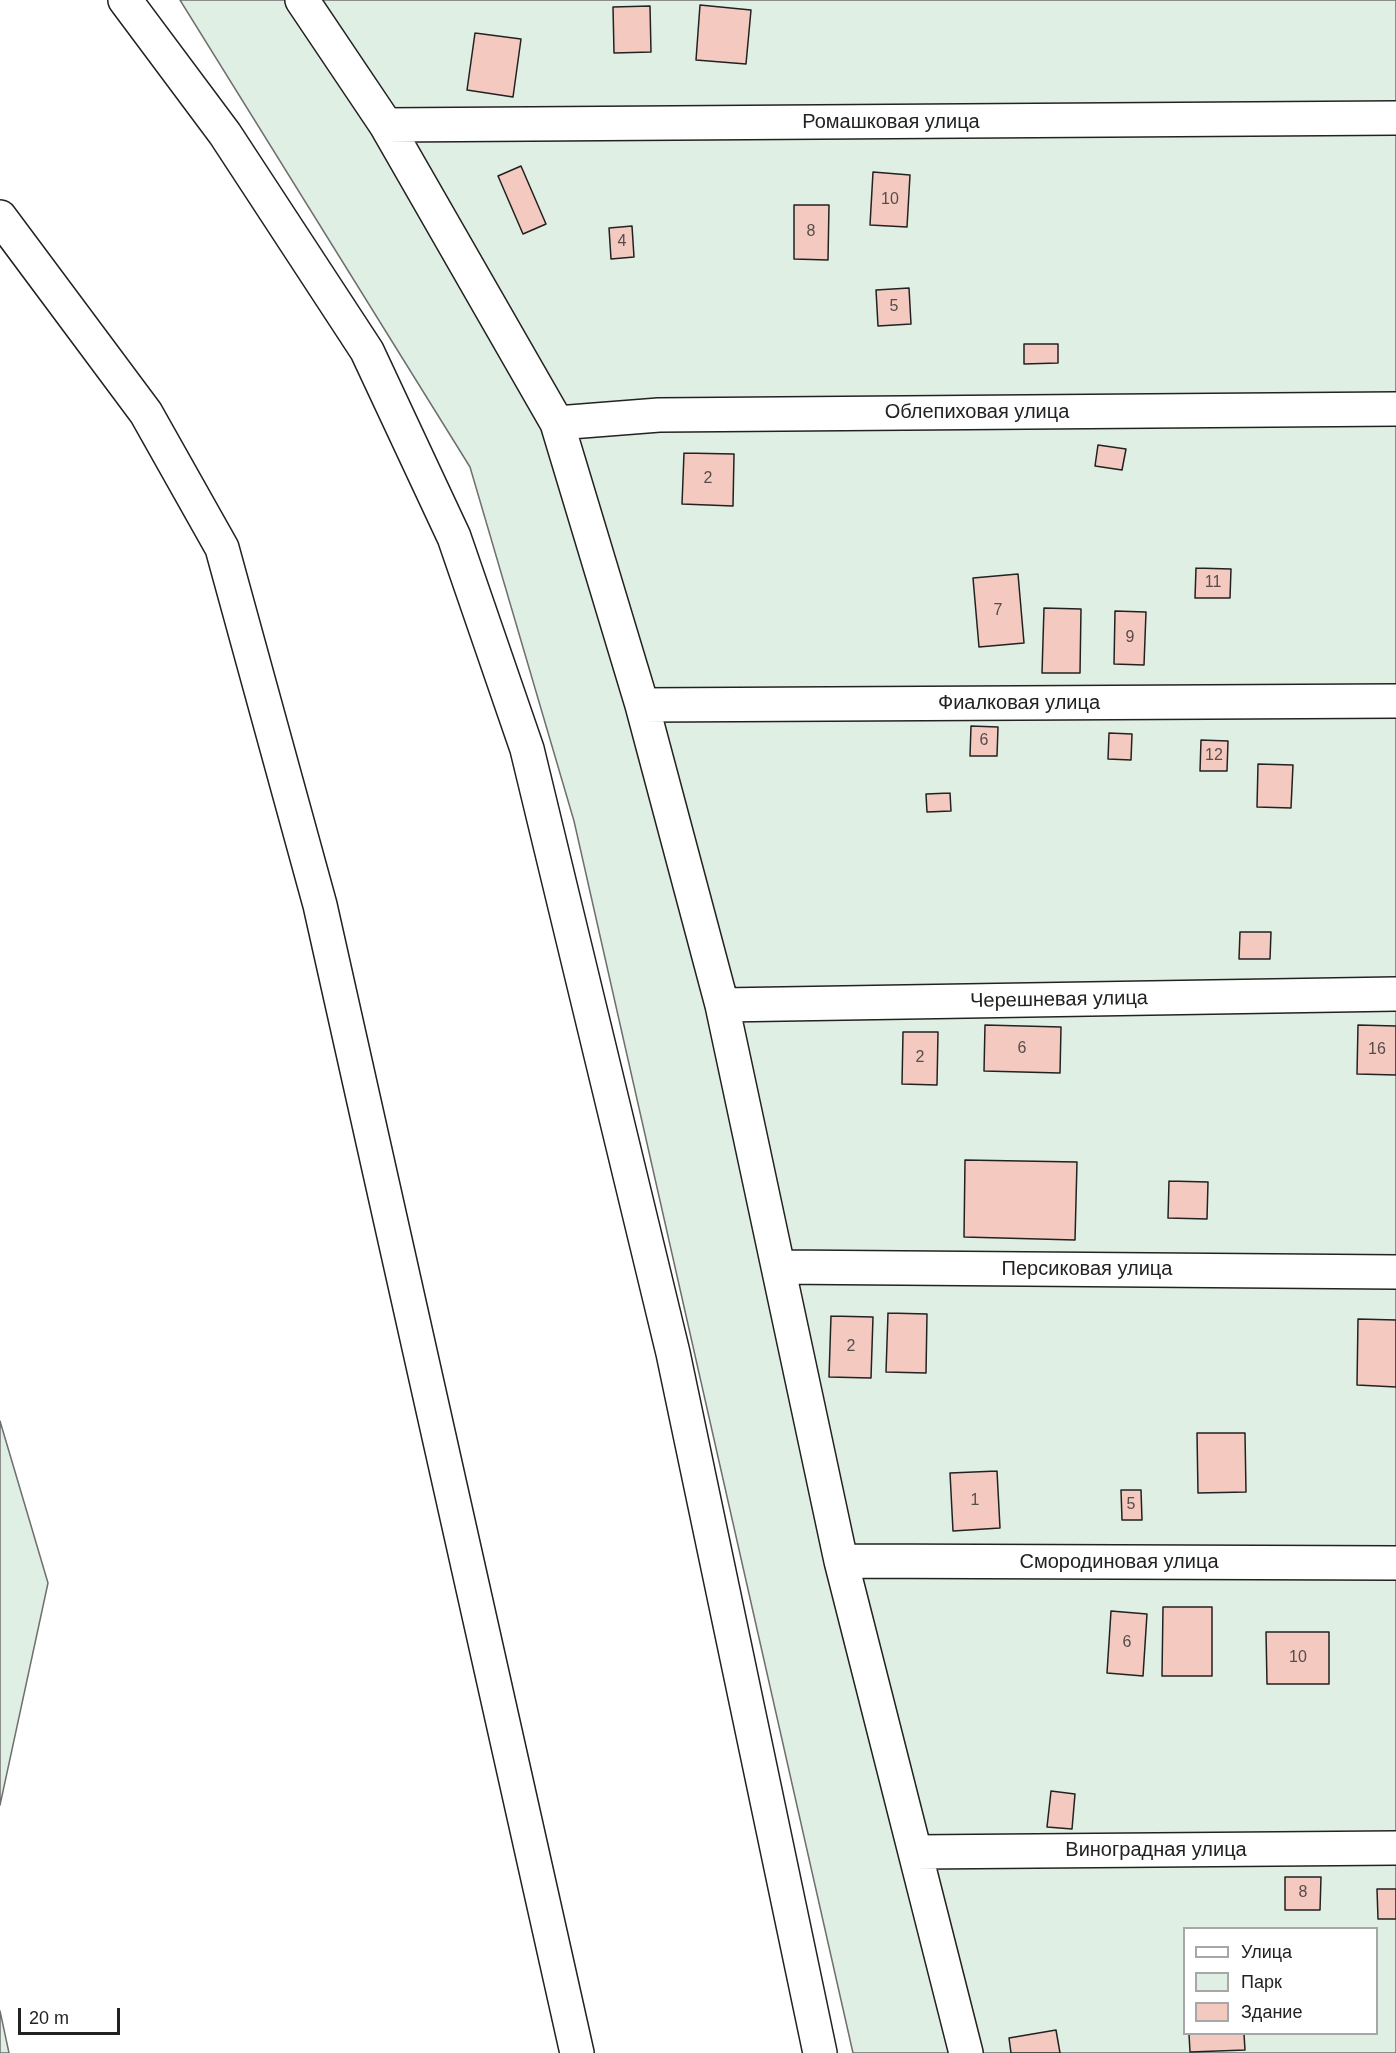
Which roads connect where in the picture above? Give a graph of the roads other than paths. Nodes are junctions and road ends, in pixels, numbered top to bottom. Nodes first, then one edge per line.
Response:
1 (125, 0) edge
2 (302, 0) edge
3 (1396, 118) edge
4 (386, 125) junction
5 (0, 217) edge
6 (1396, 409) edge
7 (557, 423) junction
8 (1396, 701) edge
9 (642, 705) junction
10 (1396, 994) edge
11 (722, 1005) junction
12 (778, 1267) junction
13 (1396, 1272) edge
14 (841, 1562) junction
15 (1396, 1563) edge
16 (1396, 1848) edge
17 (916, 1852) junction
18 (578, 2053) edge
19 (820, 2053) edge
20 (966, 2053) edge

1 - 19 street
2 - 4 street
3 - 4 street, Ромашковая улица
4 - 7 street
5 - 18 street
6 - 7 street, Облепиховая улица
7 - 9 street
8 - 9 street, Фиалковая улица
9 - 11 street
10 - 11 street, Черешневая улица
11 - 12 street
12 - 13 street, Персиковая улица
12 - 14 street
14 - 15 street, Смородиновая улица
14 - 17 street
16 - 17 street, Виноградная улица
17 - 20 street

